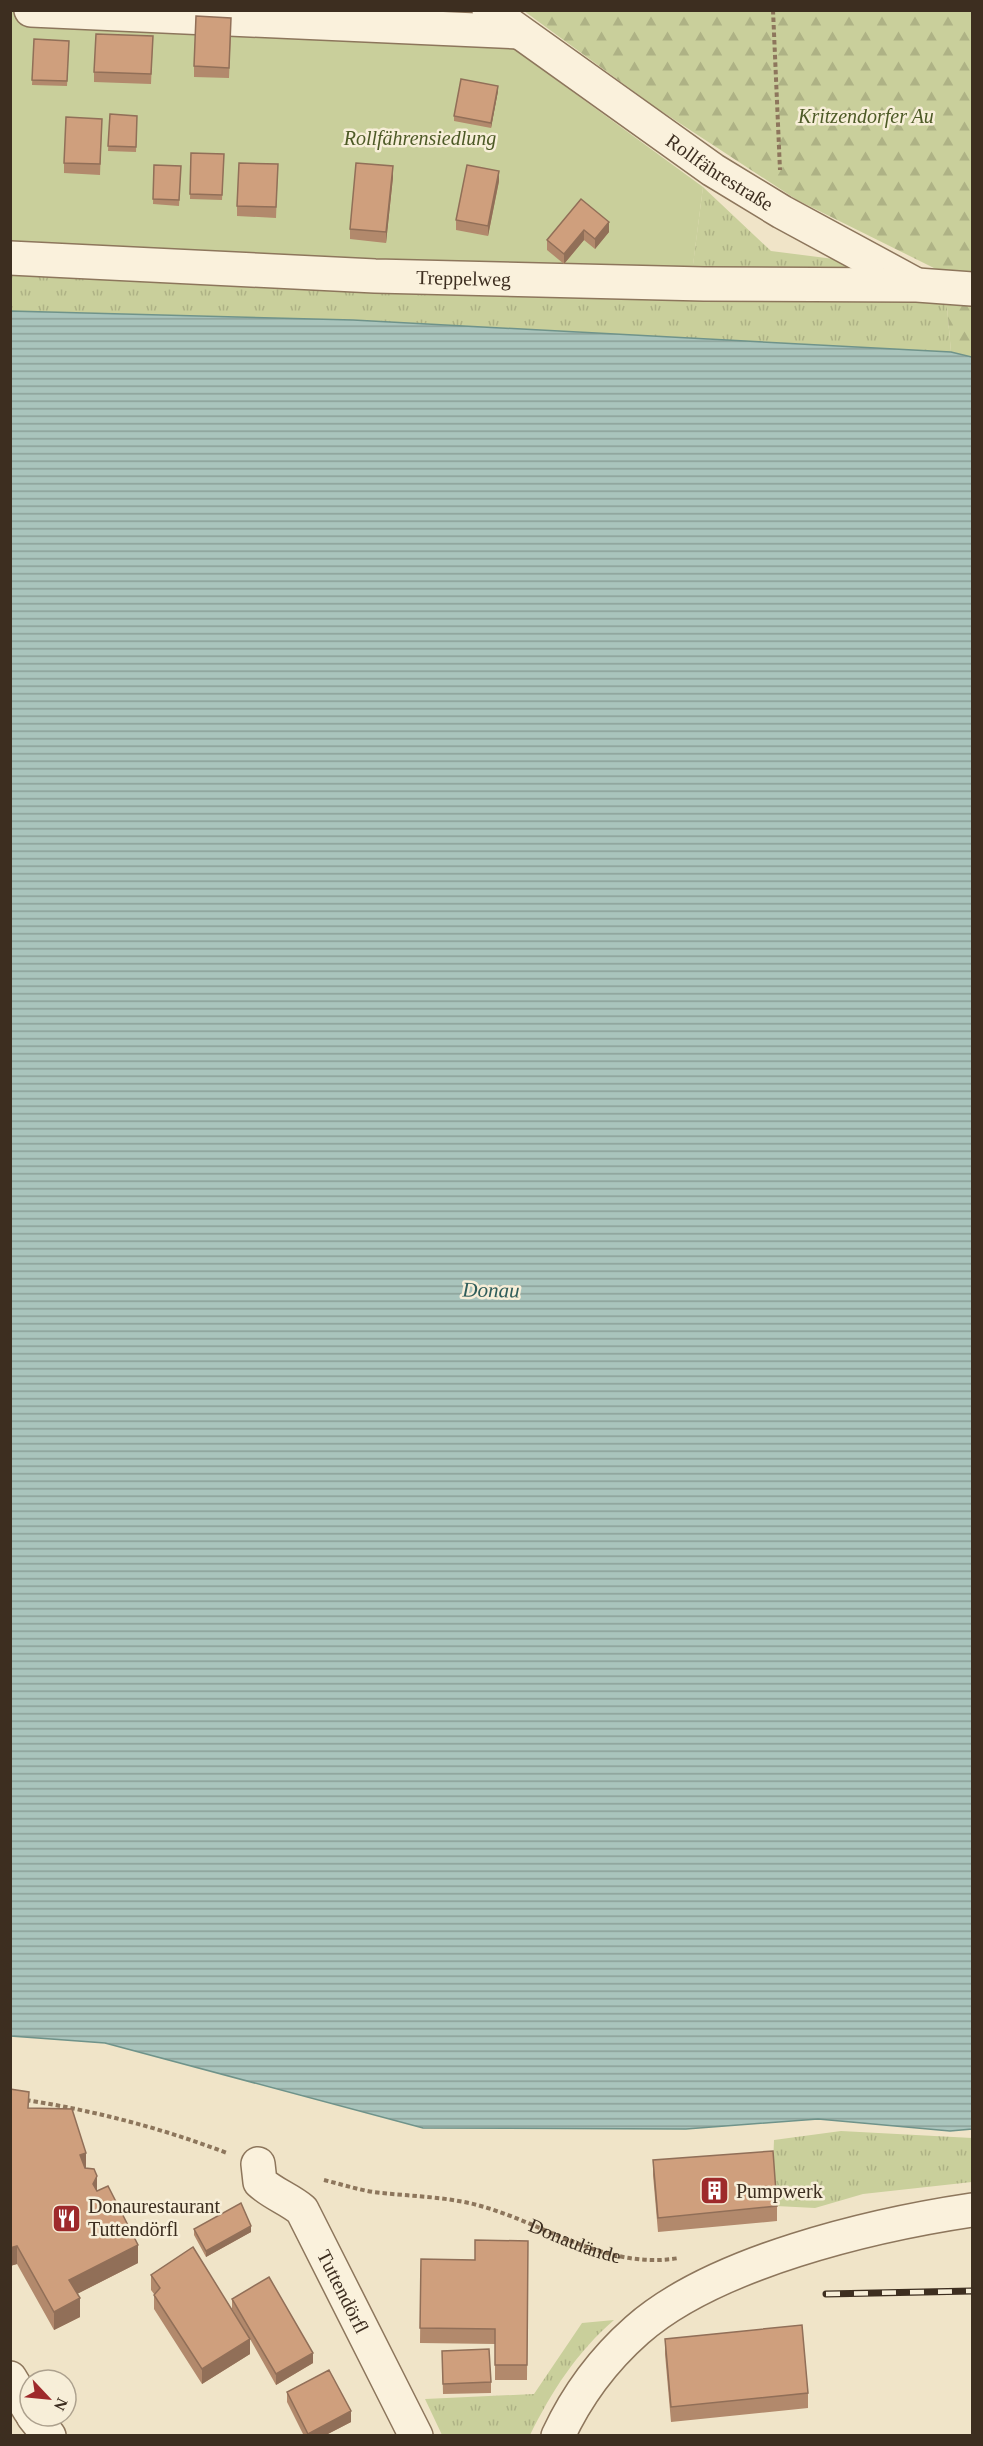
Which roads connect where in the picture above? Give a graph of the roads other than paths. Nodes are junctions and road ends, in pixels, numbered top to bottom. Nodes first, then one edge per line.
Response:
1 (31, 10) edge
2 (489, 10) edge
3 (519, 32) junction
4 (10, 258) edge
5 (917, 285) junction
6 (972, 289) edge
7 (258, 2164) road end
8 (972, 2210) edge
9 (10, 2378) edge
10 (18, 2391) edge
11 (416, 2436) edge
12 (558, 2436) edge

1 - 3 street
2 - 3 street, Rollfährestraße
3 - 5 street, Rollfährestraße
4 - 5 street, Treppelweg
5 - 6 street, Rollfährestraße
7 - 11 street, Tuttendörfl
8 - 12 street
9 - 10 street

